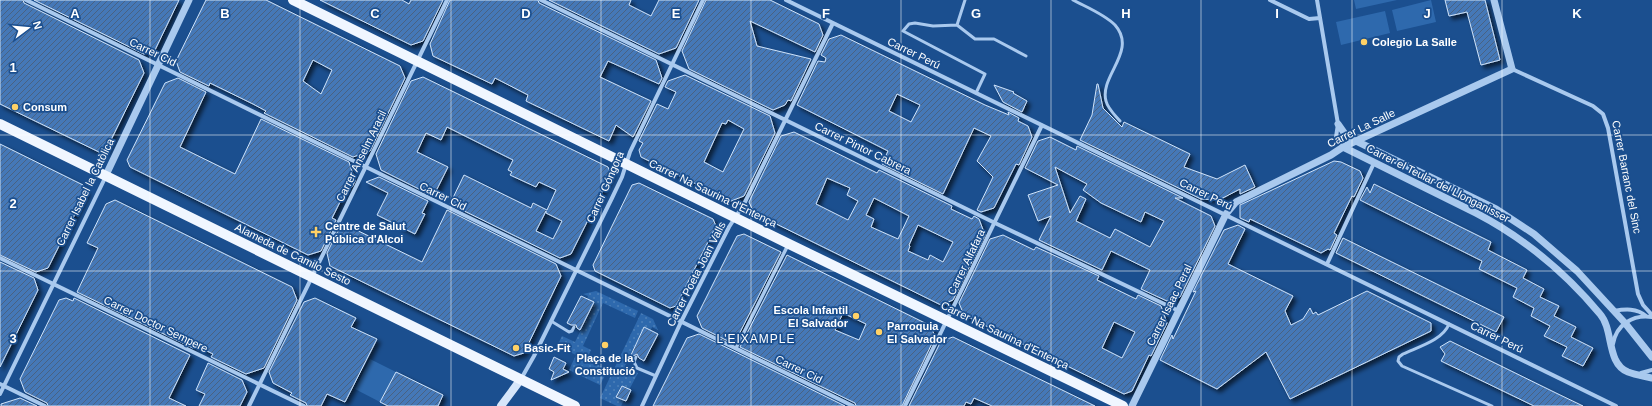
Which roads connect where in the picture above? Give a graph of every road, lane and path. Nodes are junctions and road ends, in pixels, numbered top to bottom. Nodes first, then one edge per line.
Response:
1 (26, 0) edge
2 (189, 0) edge
3 (294, 0) edge
4 (447, 0) edge
5 (541, 0) edge
6 (703, 0) edge
7 (786, 0) edge
8 (965, 0) edge
9 (1073, 0) edge
10 (1270, 0) edge
11 (1317, 0) edge
12 (1494, 0) edge
13 (1320, 18) junction
14 (833, 23) junction
15 (956, 25) junction
16 (1026, 56) dead end
17 (418, 60) junction
18 (158, 64) junction
19 (672, 64) junction
20 (1512, 69) junction
21 (976, 93) junction
22 (786, 120) junction
23 (1120, 121) dead end
24 (0, 124) edge
25 (1338, 124) junction
26 (1042, 125) junction
27 (1356, 141) junction
28 (1343, 147) junction
29 (1374, 163) junction
30 (626, 164) junction
31 (365, 168) junction
32 (106, 175) junction
33 (1226, 214) junction
34 (735, 217) junction
35 (995, 223) junction
36 (788, 244) junction
37 (0, 258) edge
38 (1327, 264) junction
39 (576, 270) junction
40 (312, 276) junction
41 (53, 284) junction
42 (1179, 311) junction
43 (1613, 311) junction
44 (1646, 316) junction
45 (1652, 316) edge
46 (551, 320) junction
47 (947, 320) junction
48 (681, 322) junction
49 (1624, 323) junction
50 (1449, 324) junction
51 (574, 327) dead end
52 (736, 348) junction
53 (1612, 348) junction
54 (636, 357) dead end
55 (1652, 357) edge
56 (1652, 370) edge
57 (1636, 374) junction
58 (656, 376) junction
59 (1652, 378) edge
60 (521, 379) junction
61 (260, 384) junction
62 (2, 385) edge
63 (0, 394) edge
64 (46, 406) edge
65 (249, 406) edge
66 (304, 406) edge
67 (501, 406) edge
68 (575, 406) edge
69 (642, 406) edge
70 (852, 406) edge
71 (905, 406) edge
72 (1123, 406) edge
73 (1132, 406) edge
74 (1492, 406) edge
75 (1616, 406) edge

1 - 18 street, Carrer Cid
2 - 18 street, Carrer Isabel la Catòlica
3 - 17 main road, Carrer Na Saurina d'Entença
4 - 17 street, Carrer Anselm Aracil
5 - 19 street, Carrer Pintor Cabrera
6 - 19 street, Carrer Góngora
7 - 14 street, Carrer Perú
8 - 15 lane
9 - 23 lane
10 - 13 street
11 - 13 street
12 - 20 street
13 - 25 street
14 - 21 street, Carrer Perú
14 - 22 street, Carrer Poeta Joan Valls
15 - 16 lane
15 - 21 lane
17 - 30 main road, Carrer Na Saurina d'Entença
17 - 31 street, Carrer Anselm Aracil
18 - 31 street, Carrer Cid
18 - 32 street, Carrer Isabel la Catòlica
19 - 22 street, Carrer Pintor Cabrera
19 - 30 street, Carrer Góngora
20 - 27 street, Carrer La Salle
20 - 45 street, Carrer Barranc del Sinc
21 - 26 street, Carrer Perú
22 - 34 street, Carrer Poeta Joan Valls
22 - 35 street, Carrer Pintor Cabrera
24 - 32 main road, Alameda de Camilo Sesto
25 - 27 street, Carrer el Teular del Llonganisser
25 - 28 street
26 - 33 street, Carrer Perú
26 - 35 street, Carrer Alfafara
27 - 28 street, Carrer La Salle
27 - 43 street, Carrer el Teular del Llonganisser
28 - 29 street, Carrer el Teular del Llonganisser
28 - 33 street, Carrer La Salle
29 - 38 street
29 - 53 street, Carrer el Teular del Llonganisser
30 - 34 main road, Carrer Na Saurina d'Entença
30 - 39 street, Carrer Góngora
31 - 39 street, Carrer Cid
31 - 40 street, Carrer Anselm Aracil
32 - 40 main road, Alameda de Camilo Sesto
32 - 41 street, Carrer Isabel la Catòlica
33 - 38 street, Carrer Perú
33 - 42 street, Carrer Isaac Peral
34 - 36 main road, Carrer Na Saurina d'Entença
34 - 48 street, Carrer Poeta Joan Valls
35 - 42 street, Carrer Pintor Cabrera
35 - 47 street, Carrer Alfafara
36 - 47 main road, Carrer Na Saurina d'Entença
36 - 52 street
37 - 41 street, Carrer Doctor Sempere
38 - 50 street, Carrer Perú
39 - 46 street, Carrer Góngora
39 - 48 street, Carrer Cid
40 - 60 main road, Alameda de Camilo Sesto
40 - 61 street, Carrer Anselm Aracil
41 - 61 street, Carrer Doctor Sempere
41 - 62 street, Carrer Isabel la Catòlica
42 - 73 street, Carrer Isaac Peral
43 - 44 street
43 - 49 street, Carrer el Teular del Llonganisser
44 - 45 street
44 - 49 street
46 - 51 lane
46 - 60 street, Carrer Góngora
47 - 71 street, Carrer Alfafara
47 - 72 main road, Carrer Na Saurina d'Entença
48 - 52 street, Carrer Cid
48 - 58 street, Carrer Poeta Joan Valls
49 - 53 street
49 - 55 street, Carrer el Teular del Llonganisser
50 - 74 lane
50 - 75 street, Carrer Perú
52 - 70 street, Carrer Cid
53 - 57 street, Carrer el Teular del Llonganisser
54 - 58 lane
56 - 57 street
57 - 59 street, Carrer el Teular del Llonganisser
58 - 69 street, Carrer Poeta Joan Valls
60 - 67 main road
60 - 68 main road, Alameda de Camilo Sesto
61 - 65 street, Carrer Anselm Aracil
61 - 66 street, Carrer Doctor Sempere
62 - 63 street, Carrer Isabel la Catòlica
62 - 64 street

